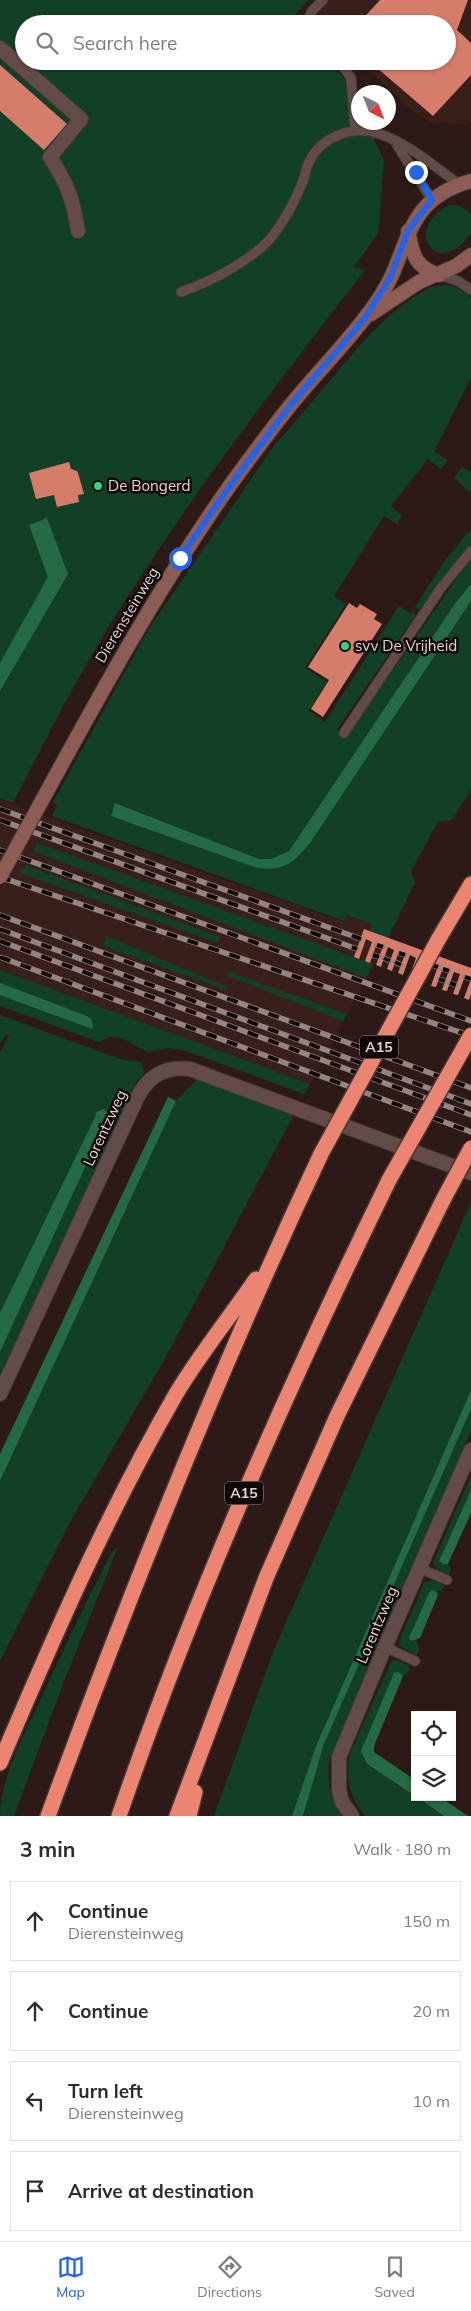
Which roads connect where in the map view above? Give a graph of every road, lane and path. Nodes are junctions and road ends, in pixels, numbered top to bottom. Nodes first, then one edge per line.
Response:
1 (323, 0) edge
2 (310, 15) edge
3 (0, 48) edge
4 (15, 61) edge
5 (25, 70) edge
6 (346, 70) edge
7 (352, 85) edge
8 (355, 130) joint
9 (396, 142) junction
10 (467, 185) edge
11 (432, 200) junction
12 (78, 231) dead end
13 (408, 231) junction
14 (470, 258) edge
15 (439, 275) junction
16 (471, 290) edge
17 (181, 292) dead end
18 (365, 318) junction
19 (471, 551) edge
20 (344, 733) dead end
21 (0, 876) edge
22 (471, 884) edge
23 (471, 1035) edge
24 (471, 1148) edge
25 (471, 1173) edge
26 (274, 1254) junction
27 (0, 1394) edge
28 (471, 1451) edge
29 (419, 1568) junction
30 (447, 1580) dead end
31 (385, 1646) junction
32 (415, 1660) dead end
33 (213, 1717) junction
34 (0, 1763) edge
35 (48, 1816) edge
36 (119, 1816) edge
37 (177, 1816) edge
38 (189, 1816) edge
39 (352, 1816) edge

1 - 2 lane
3 - 4 street
5 - 12 street
6 - 7 lane
8 - 9 lane
8 - 17 lane
9 - 10 lane
9 - 11 lane
10 - 11 main road
11 - 13 main road, Dierensteinweg
13 - 15 main road
13 - 18 main road, Dierensteinweg
14 - 15 main road, Dierensteinweg
15 - 16 lane
15 - 18 main road, Dierensteinweg
18 - 21 main road, Dierensteinweg, bridge
19 - 20 lane
22 - 26 highway, A15, bridge
23 - 36 highway, A15, bridge
24 - 33 highway, bridge
25 - 27 street, Lorentzweg
26 - 34 highway, A15
26 - 35 highway, A15
28 - 29 street, Lorentzweg
29 - 30 lane
29 - 31 street, Lorentzweg
31 - 32 lane
31 - 39 street, Lorentzweg
33 - 37 highway
33 - 38 highway

